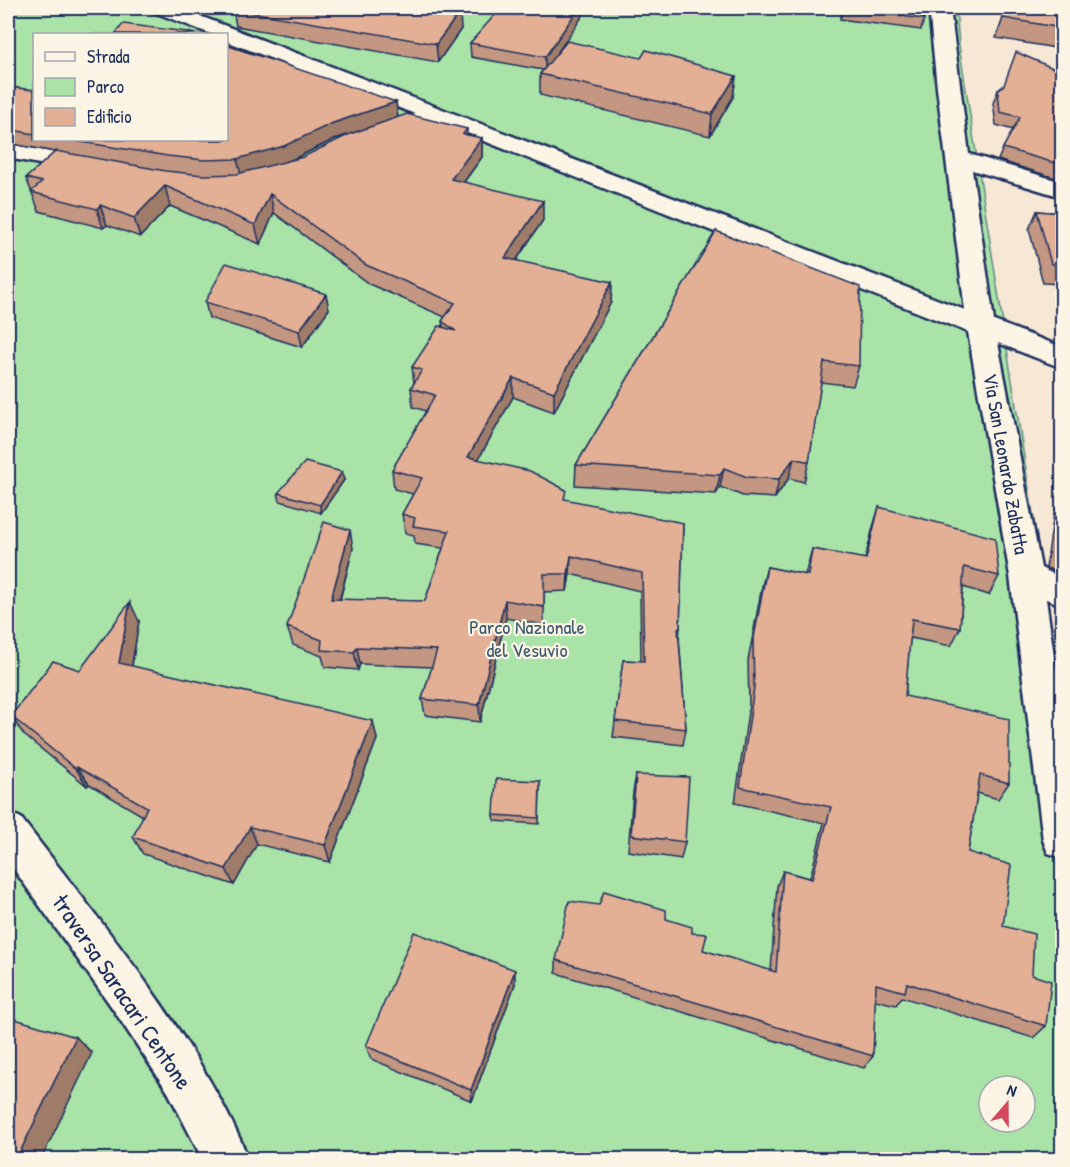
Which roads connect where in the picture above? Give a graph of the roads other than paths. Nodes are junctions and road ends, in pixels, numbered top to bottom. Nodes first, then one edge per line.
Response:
1 (161, 8) edge
2 (940, 8) edge
3 (226, 33) edge
4 (228, 34) edge
5 (437, 114) junction
6 (363, 138) edge
7 (8, 151) edge
8 (957, 158) junction
9 (114, 171) edge
10 (1062, 190) edge
11 (981, 328) junction
12 (1062, 358) edge
13 (1026, 576) junction
14 (1062, 592) edge
15 (8, 830) edge
16 (1062, 840) edge
17 (228, 1160) edge

1 - 3 street
2 - 8 street, Via San Leonardo Zabatta
4 - 5 street
5 - 6 street
5 - 11 street
7 - 9 street
8 - 10 street
8 - 11 street, Via San Leonardo Zabatta
11 - 12 street
11 - 13 street, Via San Leonardo Zabatta
13 - 14 street
13 - 16 street, Via San Leonardo Zabatta
15 - 17 street, traversa Saracari Centone

